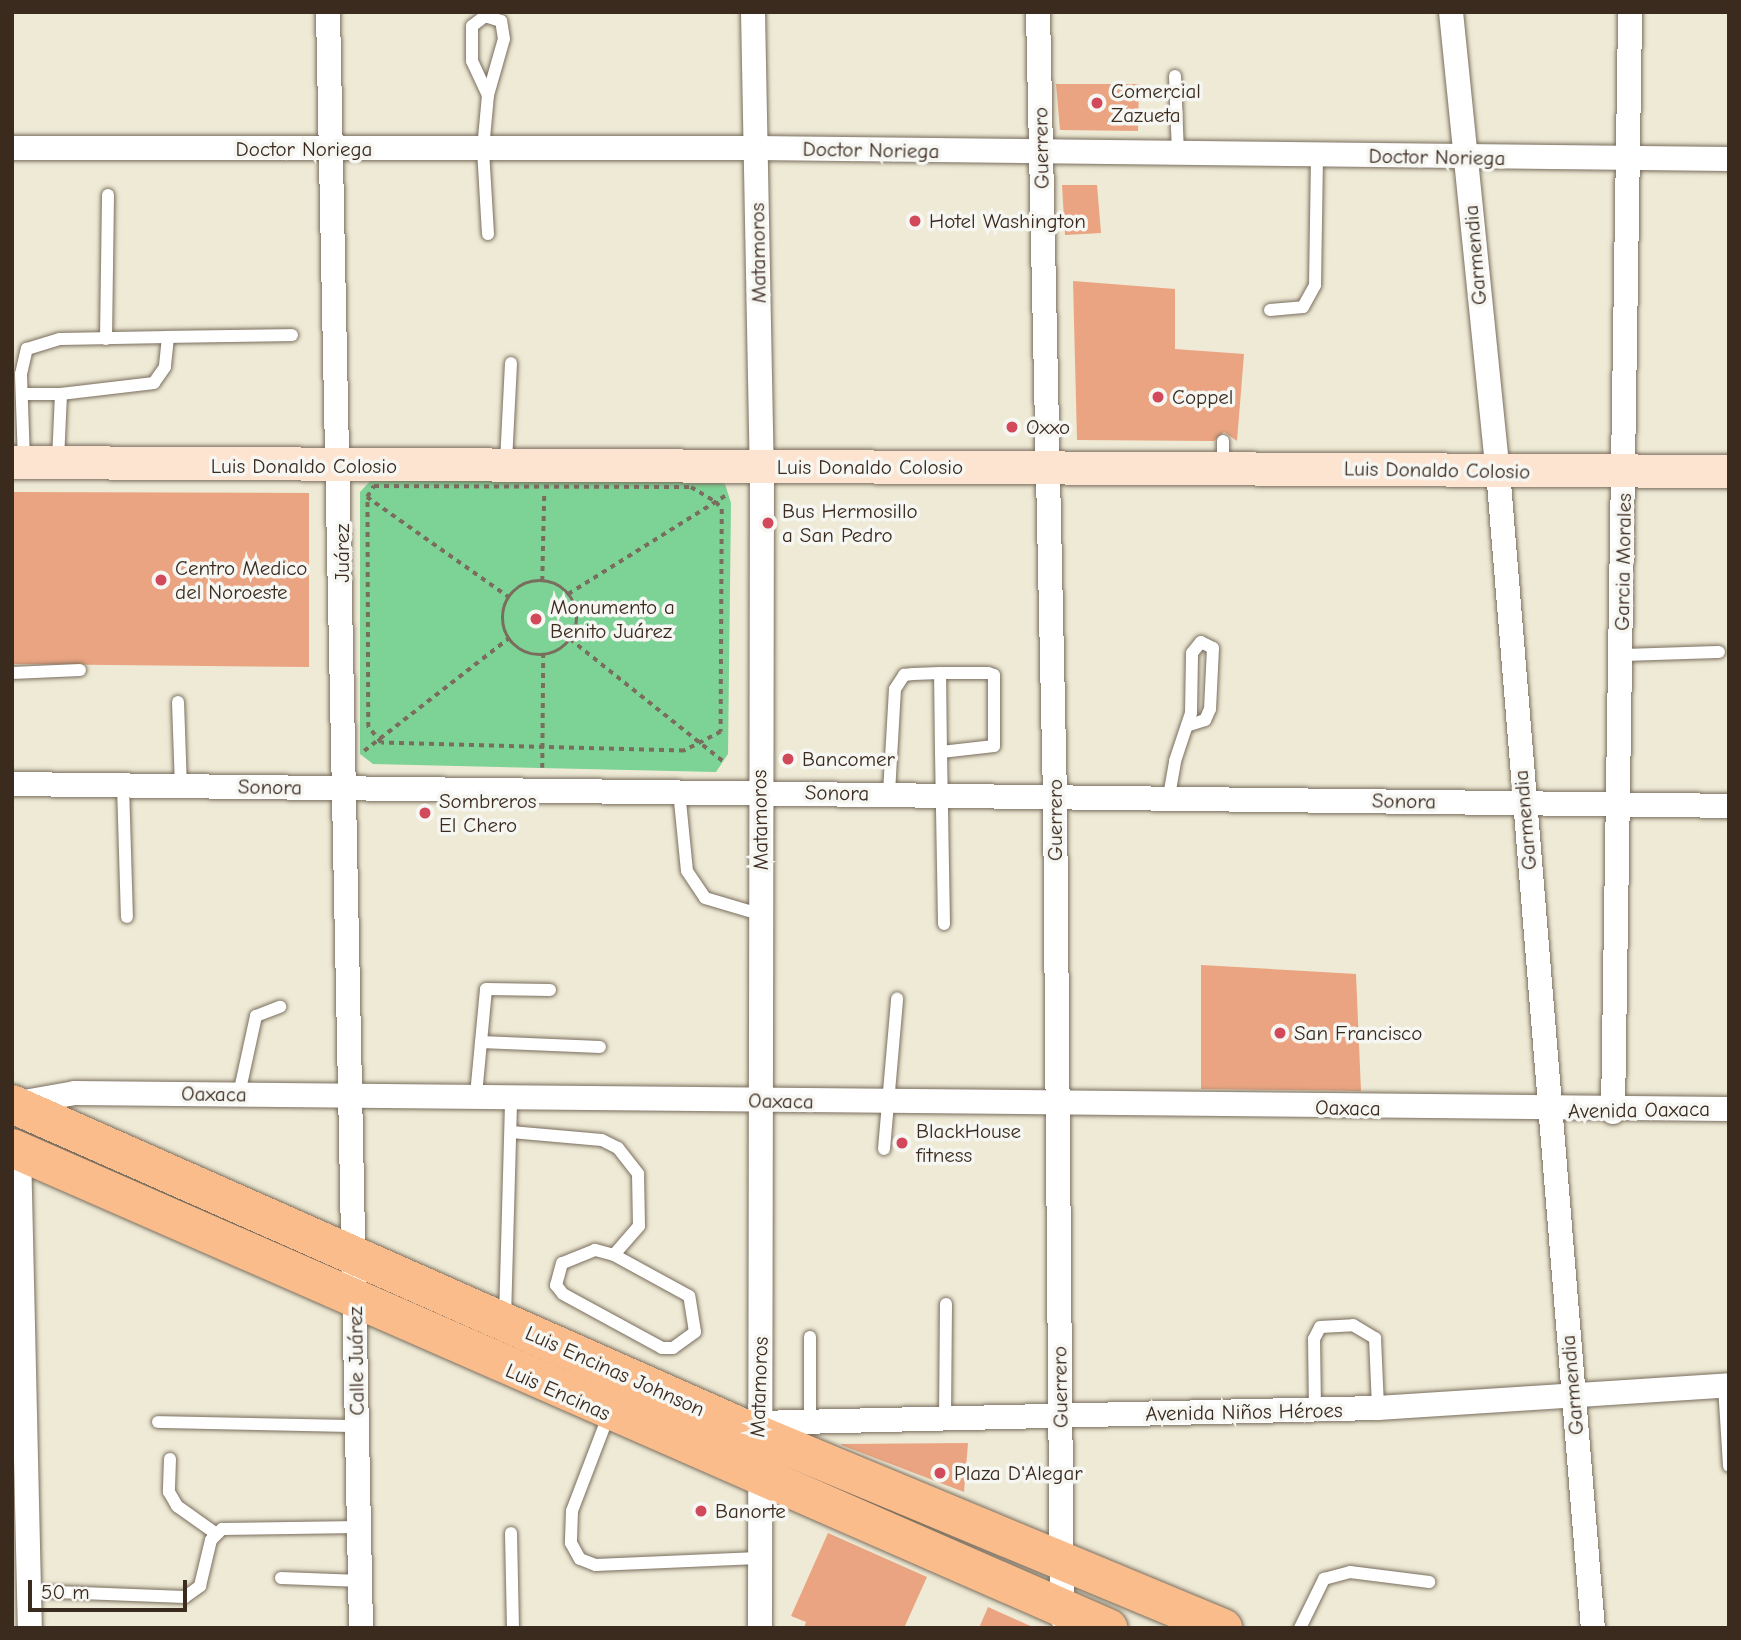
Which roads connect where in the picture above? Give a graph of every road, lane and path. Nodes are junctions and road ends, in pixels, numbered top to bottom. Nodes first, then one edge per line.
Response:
1 (328, 12) edge
2 (753, 12) edge
3 (1038, 12) edge
4 (1451, 12) edge
5 (1630, 12) edge
6 (1175, 76) dead end
7 (488, 95) junction
8 (333, 148) junction
9 (756, 148) junction
10 (12, 149) edge
11 (483, 149) junction
12 (1042, 153) junction
13 (1178, 154) junction
14 (1317, 156) junction
15 (1465, 157) junction
16 (1626, 159) junction
17 (1729, 159) edge
18 (108, 195) dead end
19 (488, 234) dead end
20 (1270, 310) dead end
21 (292, 335) dead end
22 (168, 337) junction
23 (106, 338) junction
24 (511, 363) dead end
25 (23, 394) junction
26 (61, 394) junction
27 (18, 463) edge
28 (58, 464) junction
29 (506, 466) junction
30 (762, 466) junction
31 (1046, 467) junction
32 (1498, 471) junction
33 (1625, 471) junction
34 (1729, 471) edge
35 (544, 475) dead end
36 (351, 480) junction
37 (544, 487) junction
38 (728, 494) dead end
39 (367, 497) junction
40 (716, 502) junction
41 (542, 581) junction
42 (568, 594) junction
43 (509, 597) junction
44 (509, 638) junction
45 (570, 639) junction
46 (1719, 652) dead end
47 (543, 654) junction
48 (1622, 655) junction
49 (80, 670) dead end
50 (12, 673) edge
51 (940, 673) junction
52 (178, 702) dead end
53 (1187, 726) junction
54 (378, 740) junction
55 (542, 745) junction
56 (704, 746) junction
57 (941, 752) junction
58 (360, 754) dead end
59 (723, 762) dead end
60 (542, 768) dead end
61 (12, 784) edge
62 (123, 785) junction
63 (181, 786) junction
64 (343, 788) junction
65 (679, 791) junction
66 (760, 791) junction
67 (889, 793) junction
68 (942, 794) junction
69 (1055, 796) junction
70 (1169, 796) junction
71 (1523, 803) junction
72 (1619, 805) junction
73 (1729, 806) edge
74 (762, 915) junction
75 (127, 917) dead end
76 (944, 923) dead end
77 (550, 990) dead end
78 (897, 999) dead end
79 (281, 1007) dead end
80 (481, 1042) junction
81 (600, 1047) dead end
82 (239, 1094) junction
83 (348, 1095) junction
84 (476, 1096) junction
85 (512, 1097) junction
86 (762, 1100) junction
87 (886, 1103) junction
88 (13, 1104) edge
89 (1056, 1104) junction
90 (1729, 1109) edge
91 (1550, 1110) junction
92 (1613, 1112) junction
93 (510, 1132) junction
94 (16, 1149) edge
95 (884, 1149) dead end
96 (614, 1255) junction
97 (354, 1257) junction
98 (355, 1303) junction
99 (946, 1304) dead end
100 (505, 1322) junction
101 (18, 1335) edge
102 (810, 1337) dead end
103 (1726, 1385) edge
104 (1573, 1397) junction
105 (1378, 1408) junction
106 (1315, 1410) junction
107 (609, 1414) junction
108 (1060, 1416) junction
109 (945, 1419) junction
110 (158, 1422) dead end
111 (356, 1426) junction
112 (758, 1429) junction
113 (810, 1439) junction
114 (170, 1459) dead end
115 (1729, 1466) edge
116 (757, 1476) junction
117 (359, 1527) junction
118 (511, 1533) dead end
119 (215, 1534) junction
120 (758, 1558) junction
121 (1060, 1563) junction
122 (281, 1578) dead end
123 (360, 1580) junction
124 (1429, 1582) dead end
125 (29, 1591) junction
126 (1062, 1617) edge
127 (30, 1628) edge
128 (361, 1628) edge
129 (513, 1628) edge
130 (760, 1628) edge
131 (1108, 1628) edge
132 (1223, 1628) edge
133 (1300, 1628) edge
134 (1593, 1628) edge

1 - 8 street, Juárez
2 - 9 street, Matamoros
3 - 12 street, Guerrero
4 - 15 street, Garmendia
5 - 16 street, Garcia Morales
6 - 13 lane
7 - 7 lane
7 - 11 lane
8 - 10 street, Doctor Noriega
8 - 11 street, Doctor Noriega
8 - 36 street, Juárez
9 - 11 street, Doctor Noriega
9 - 12 street, Doctor Noriega
9 - 30 street, Matamoros
11 - 19 lane
12 - 13 street, Doctor Noriega
12 - 31 street, Guerrero
13 - 14 street, Doctor Noriega
14 - 15 street, Doctor Noriega
14 - 20 lane
15 - 16 street, Doctor Noriega
15 - 32 street, Garmendia
16 - 17 street, Doctor Noriega
16 - 33 street, Garcia Morales
18 - 23 lane
21 - 22 lane
22 - 23 lane
22 - 26 lane
23 - 25 lane
24 - 29 lane
25 - 26 lane
25 - 27 lane
26 - 28 lane
27 - 28 main road, Luis Donaldo Colosio
28 - 36 main road, Luis Donaldo Colosio
29 - 30 main road, Luis Donaldo Colosio
29 - 36 main road, Luis Donaldo Colosio
30 - 31 main road, Luis Donaldo Colosio
30 - 66 street, Matamoros
31 - 32 main road, Luis Donaldo Colosio
31 - 69 street, Guerrero
32 - 33 main road, Luis Donaldo Colosio
32 - 71 street, Garmendia
33 - 34 main road, Luis Donaldo Colosio
33 - 48 street, Garcia Morales
35 - 37 path
36 - 39 path
36 - 64 street, Juárez
37 - 39 path
37 - 40 path
37 - 41 path
38 - 40 path
39 - 43 path
39 - 54 path
40 - 42 path
40 - 56 path
41 - 42 path
41 - 43 path
42 - 45 path
43 - 44 path
44 - 47 path
44 - 54 path
45 - 47 path
45 - 56 path
46 - 48 lane
47 - 55 path
48 - 72 street, Garcia Morales
49 - 50 lane
51 - 57 lane
51 - 57 lane
51 - 67 lane
52 - 63 lane
53 - 53 lane
53 - 70 lane
54 - 55 path
54 - 58 path
55 - 56 path
55 - 60 path
56 - 59 path
57 - 68 lane
61 - 62 street, Sonora
62 - 63 street, Sonora
62 - 75 lane
63 - 64 street, Sonora
64 - 65 street, Sonora
64 - 83 street, Juárez
65 - 66 street, Sonora
65 - 74 lane
66 - 67 street, Sonora
66 - 74 street, Matamoros
67 - 68 street, Sonora
68 - 69 street, Sonora
68 - 76 lane
69 - 70 street, Sonora
69 - 89 street, Guerrero
70 - 71 street, Sonora
71 - 72 street, Sonora
71 - 91 street, Garmendia
72 - 73 street, Sonora
72 - 92 street, Garcia Morales
74 - 86 street, Matamoros
77 - 80 lane
78 - 87 lane
79 - 82 lane
80 - 81 lane
80 - 84 lane
82 - 83 street, Oaxaca
82 - 88 street, Oaxaca
83 - 84 street, Oaxaca
83 - 97 street, Calle Juárez
84 - 85 street, Oaxaca
85 - 86 street, Oaxaca
85 - 93 lane
86 - 87 street, Oaxaca
86 - 112 street, Matamoros
87 - 89 street, Oaxaca
87 - 95 lane
88 - 97 main road, Luis Encinas Johnson
89 - 91 street, Oaxaca
89 - 108 street, Guerrero
90 - 92 street, Avenida Oaxaca
91 - 92 street, Avenida Oaxaca
91 - 104 street, Garmendia
93 - 96 lane
93 - 100 lane
94 - 98 main road, Luis Encinas
94 - 101 street
96 - 96 lane
97 - 98 street, Calle Juárez
97 - 100 main road, Luis Encinas Johnson
98 - 107 main road, Luis Encinas
98 - 111 street, Calle Juárez
99 - 109 lane
100 - 112 main road, Luis Encinas Johnson
101 - 125 street
102 - 113 lane
103 - 104 street, Avenida Niños Héroes
103 - 115 lane
104 - 105 street, Avenida Niños Héroes
104 - 134 street, Garmendia
105 - 106 street, Avenida Niños Héroes
105 - 106 lane
106 - 108 street, Avenida Niños Héroes
107 - 116 main road, Luis Encinas
107 - 120 lane
108 - 109 street, Avenida Niños Héroes
108 - 121 street, Guerrero
109 - 113 street, Avenida Niños Héroes
110 - 111 lane
111 - 117 street, Calle Juárez
112 - 113 main road, Luis Encinas Johnson
112 - 116 street, Matamoros
113 - 121 main road, Luis Encinas Johnson
114 - 119 lane
116 - 120 street, Matamoros
116 - 126 main road, Luis Encinas
117 - 119 lane
117 - 123 street, Calle Juárez
118 - 129 lane
119 - 125 lane
120 - 130 street, Matamoros
121 - 126 street, Guerrero
121 - 132 main road, Luis Encinas Johnson
122 - 123 lane
123 - 128 street, Calle Juárez
124 - 133 lane
125 - 127 street
126 - 131 main road, Luis Encinas

